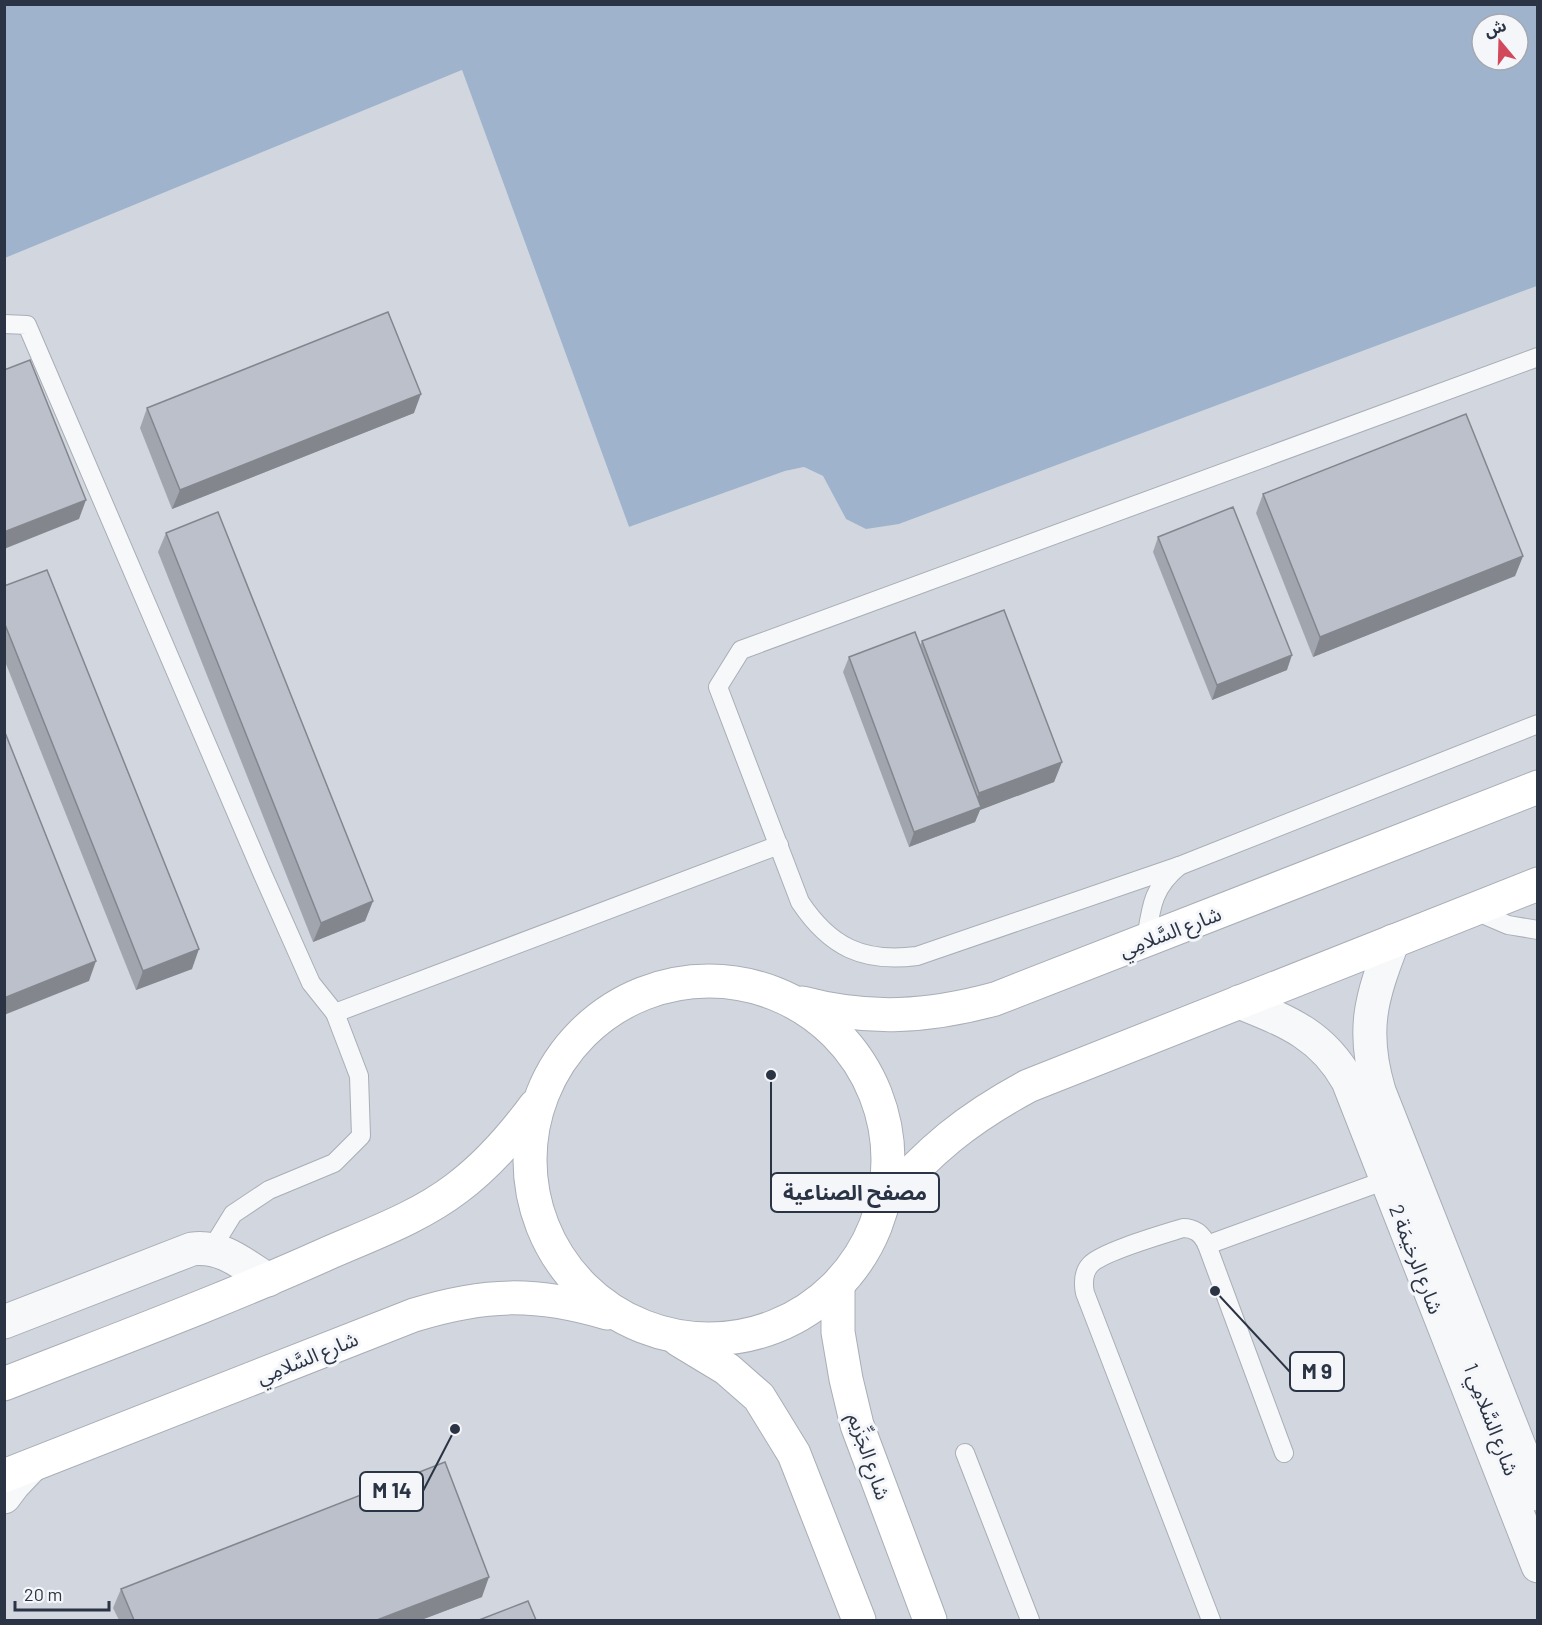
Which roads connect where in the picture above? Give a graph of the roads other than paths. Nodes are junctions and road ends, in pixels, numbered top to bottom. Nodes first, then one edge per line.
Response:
1 (4, 324) edge
2 (1538, 357) edge
3 (1538, 724) edge
4 (1538, 787) edge
5 (779, 845) junction
6 (1179, 866) junction
7 (1538, 884) edge
8 (1473, 910) junction
9 (1538, 930) edge
10 (1146, 940) junction
11 (1393, 941) junction
12 (791, 1000) junction
13 (1239, 1002) junction
14 (335, 1013) junction
15 (536, 1105) junction
16 (1386, 1180) junction
17 (884, 1203) junction
18 (1207, 1245) junction
19 (212, 1248) junction
20 (267, 1280) junction
21 (838, 1286) junction
22 (1437, 1310) junction
23 (619, 1317) junction
24 (4, 1322) edge
25 (675, 1338) junction
26 (4, 1384) edge
27 (965, 1453) dead end
28 (1284, 1453) dead end
29 (18, 1471) edge
30 (1538, 1494) edge
31 (4, 1497) edge
32 (1538, 1534) edge
33 (1538, 1566) edge
34 (860, 1620) edge
35 (930, 1620) edge
36 (1030, 1620) edge
37 (1211, 1620) edge

1 - 14 lane
2 - 5 lane
3 - 6 lane
4 - 10 street, شارع السَّلامِي
5 - 6 lane
5 - 14 lane
6 - 10 lane
7 - 8 street
8 - 9 lane
8 - 11 street
10 - 12 street, شارع السَّلامِي
11 - 13 street
11 - 30 street, شارع الرخيمَة 2
12 - 15 street
12 - 17 street
13 - 16 street, شارع الرخيمَة 2
13 - 17 street
14 - 19 lane
15 - 20 street
15 - 23 street
16 - 18 lane
16 - 22 street, شارع الرخيمَة 2
17 - 21 street
18 - 28 lane
18 - 37 lane
19 - 20 street
19 - 24 street
20 - 26 street
21 - 25 street
21 - 35 street, شارع الجَزِّيم
22 - 32 street, شارع السَّلامِي 1
22 - 33 street, شارع الرخيمَة 2
23 - 25 street, شارع السَّلامِي
23 - 29 street, شارع السَّلامِي
25 - 34 street
27 - 36 lane
29 - 31 street

